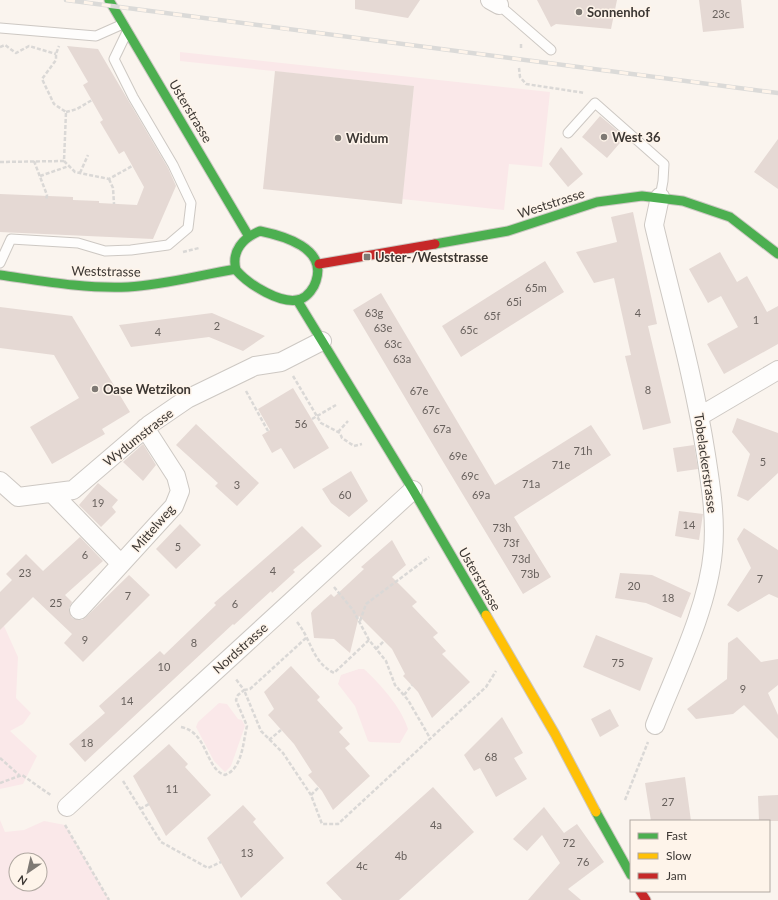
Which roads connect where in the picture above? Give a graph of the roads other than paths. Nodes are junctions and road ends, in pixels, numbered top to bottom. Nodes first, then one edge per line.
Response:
1 (109, 0) edge
2 (494, 3) edge
3 (0, 28) edge
4 (125, 28) junction
5 (551, 50) dead end
6 (568, 133) dead end
7 (660, 197) junction
8 (248, 235) junction
9 (778, 254) edge
10 (0, 263) edge
11 (319, 264) junction
12 (236, 270) junction
13 (0, 275) edge
14 (298, 300) junction
15 (322, 341) junction
16 (778, 370) edge
17 (700, 416) junction
18 (145, 428) junction
19 (0, 481) edge
20 (413, 490) junction
21 (52, 493) junction
22 (121, 564) junction
23 (79, 610) dead end
24 (655, 725) road end
25 (67, 807) road end
26 (630, 873) edge

1 - 4 main road, Usterstrasse
2 - 5 lane
3 - 4 lane
4 - 8 main road, Usterstrasse
4 - 10 lane
6 - 7 lane
7 - 9 main road, Weststrasse
7 - 11 main road, Weststrasse
7 - 17 street, Tobelackerstrasse
8 - 11 main road
8 - 12 main road
11 - 14 main road
12 - 13 main road, Weststrasse
12 - 14 main road
14 - 15 main road, Usterstrasse
15 - 18 street, Wydumstrasse
15 - 20 main road, Usterstrasse
16 - 17 street
17 - 24 street, Tobelackerstrasse
18 - 21 street, Wydumstrasse
18 - 22 street, Mittelweg
19 - 21 street, Wydumstrasse
20 - 25 street, Nordstrasse
20 - 26 main road, Usterstrasse
21 - 22 street, Mittelweg
22 - 23 street, Mittelweg

